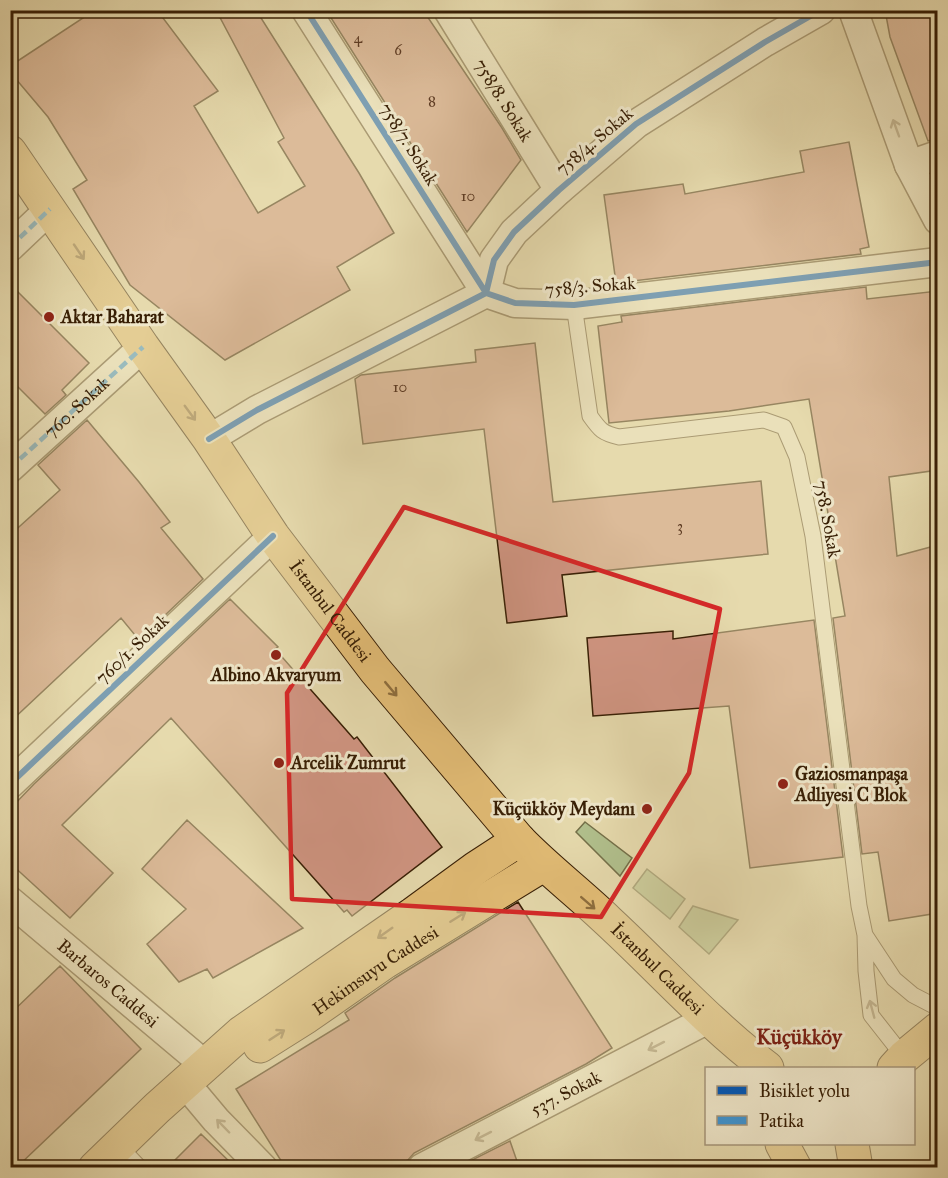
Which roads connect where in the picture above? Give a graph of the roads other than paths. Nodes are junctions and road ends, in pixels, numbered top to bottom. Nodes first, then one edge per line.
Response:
1 (306, 10) edge
2 (448, 10) edge
3 (821, 10) edge
4 (853, 10) edge
5 (11, 152) edge
6 (938, 155) edge
7 (909, 165) junction
8 (559, 190) junction
9 (50, 209) junction
10 (938, 220) edge
11 (10, 247) edge
12 (938, 262) edge
13 (486, 293) junction
14 (574, 305) junction
15 (143, 347) junction
16 (209, 439) junction
17 (10, 468) edge
18 (273, 536) junction
19 (10, 784) edge
20 (519, 840) junction
21 (543, 865) junction
22 (10, 901) edge
23 (865, 934) junction
24 (938, 1008) edge
25 (708, 1019) junction
26 (938, 1029) edge
27 (893, 1064) edge
28 (739, 1067) edge
29 (766, 1067) edge
30 (195, 1074) junction
31 (784, 1145) edge
32 (852, 1145) edge
33 (129, 1156) edge
34 (95, 1167) edge
35 (263, 1167) edge
36 (422, 1167) edge
37 (795, 1167) edge
38 (856, 1167) edge

1 - 13 street, 758/7. Sokak
2 - 8 street, 758/8. Sokak
3 - 8 street, 758/4. Sokak
7 -> 4 street
5 - 9 main road, İstanbul Caddesi
6 - 7 street
7 - 10 street
8 - 13 street, 758/4. Sokak
9 - 11 street
9 -> 15 main road, İstanbul Caddesi
12 - 14 street, 758/3. Sokak
13 - 14 street, 758/3. Sokak
13 - 16 street
14 - 23 lane, 758. Sokak
15 -> 16 main road, İstanbul Caddesi
15 - 17 street, 760. Sokak
16 - 18 main road, İstanbul Caddesi
18 - 19 street, 760/1. Sokak
18 -> 20 main road, İstanbul Caddesi
20 - 21 main road, İstanbul Caddesi
20 -> 30 main road, Hekimsuyu Caddesi
21 -> 25 main road, İstanbul Caddesi
30 -> 21 main road, Hekimsuyu Caddesi
22 - 30 street, Barbaros Caddesi
23 - 24 lane
27 -> 23 lane
25 - 28 main road
25 - 29 main road
25 -> 36 street, 537. Sokak
26 - 27 main road
30 - 33 main road, Hekimsuyu Caddesi
35 -> 30 street
31 - 37 main road
32 - 38 main road
33 - 34 main road, Hekimsuyu Caddesi

